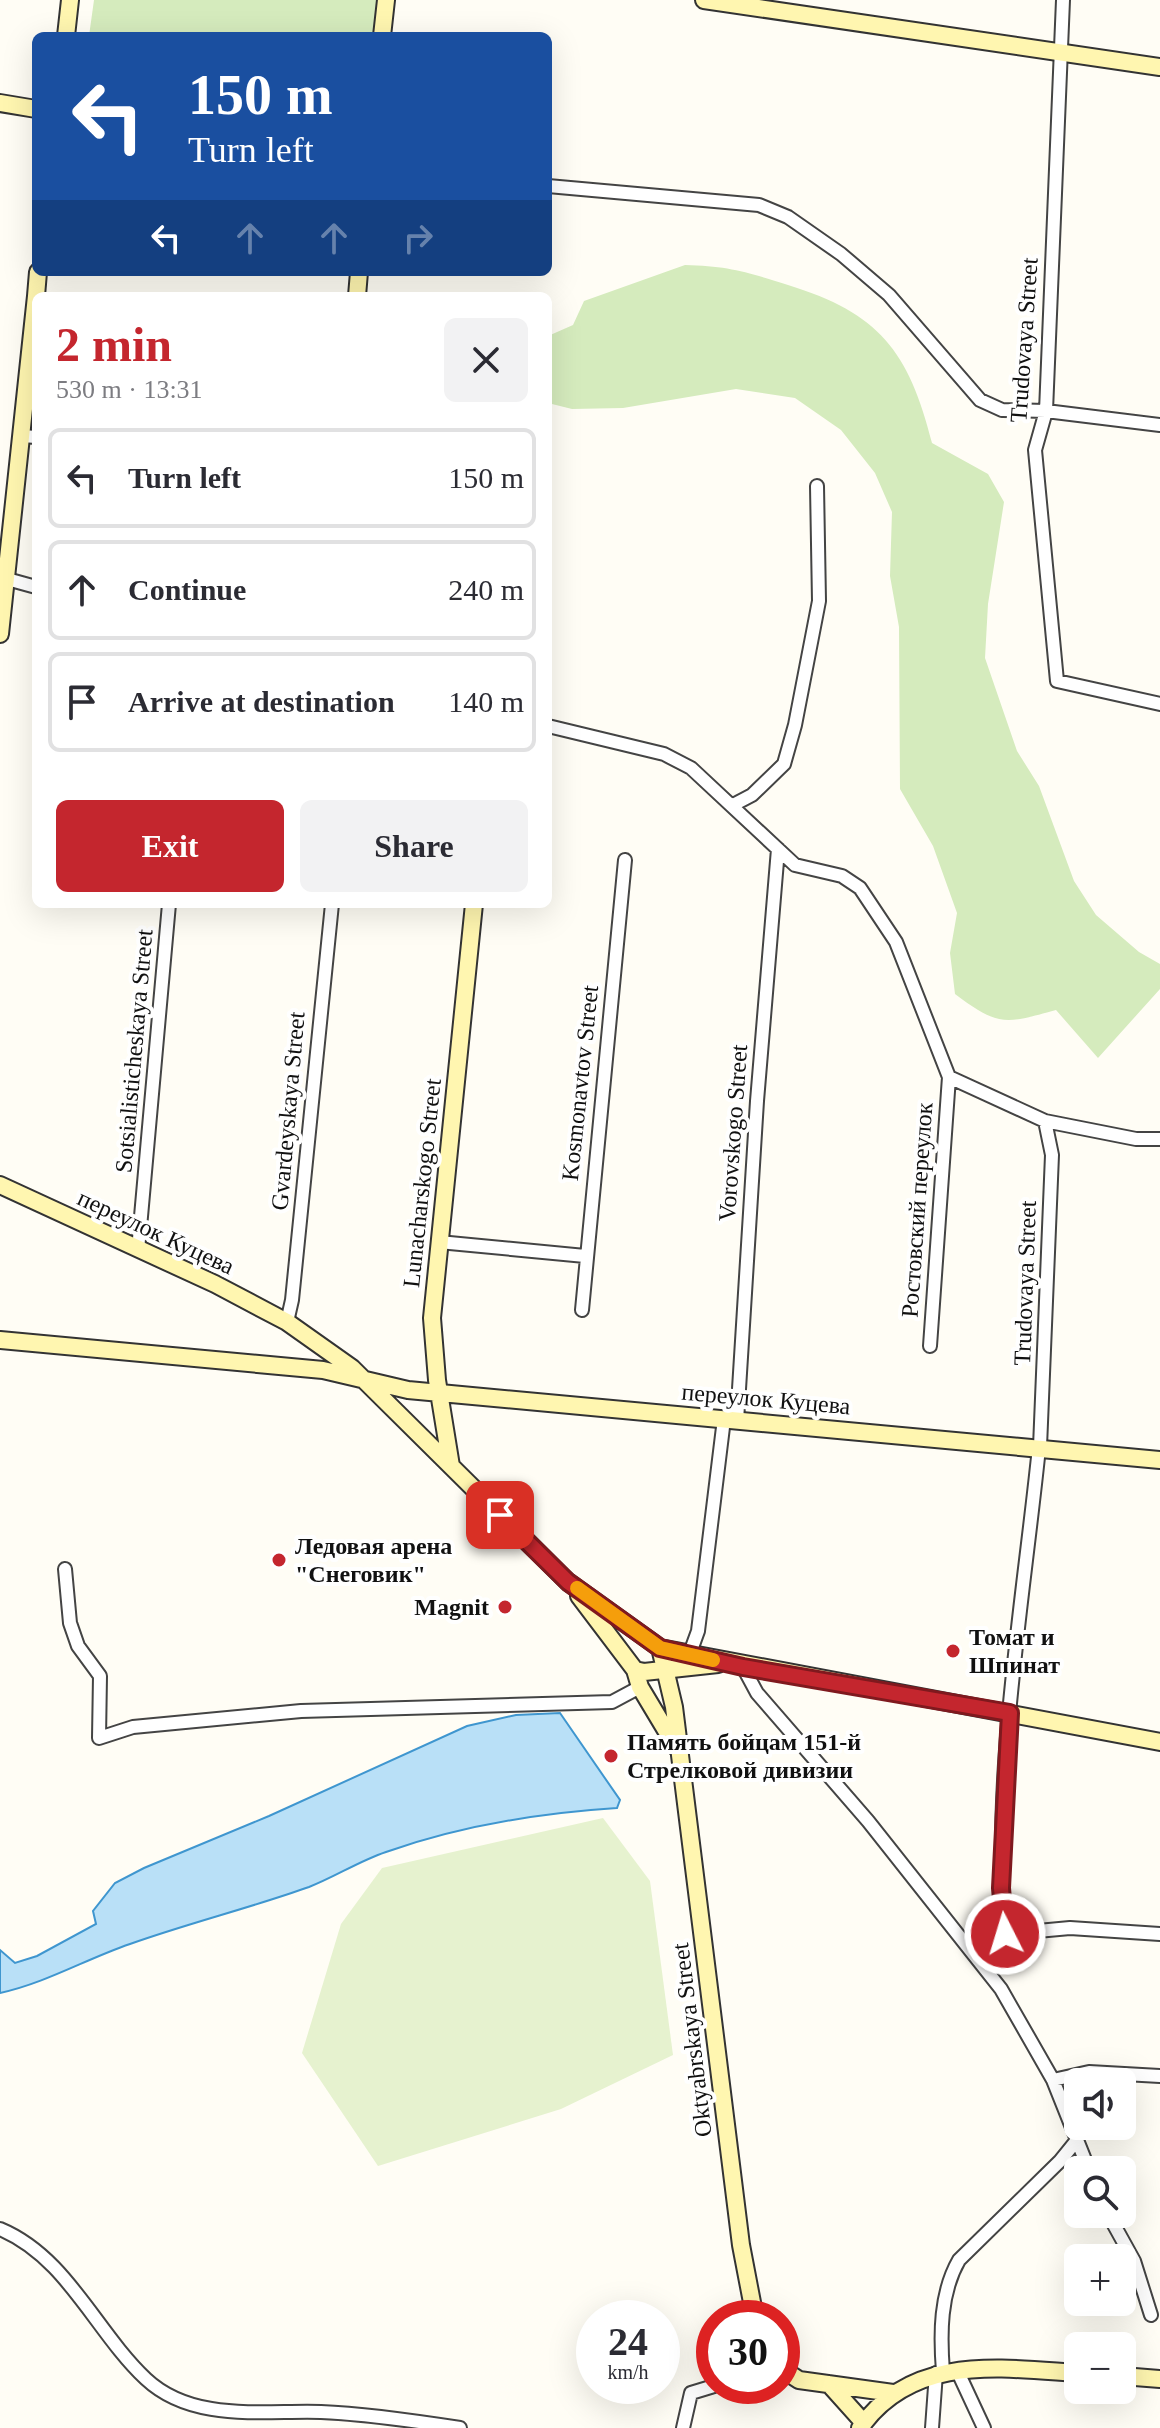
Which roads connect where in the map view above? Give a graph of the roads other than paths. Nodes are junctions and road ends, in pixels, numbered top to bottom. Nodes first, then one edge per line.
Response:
1 (70, 0) edge
2 (386, 0) edge
3 (1063, 0) edge
4 (714, 1) edge
5 (66, 32) edge
6 (382, 32) edge
7 (1061, 52) junction
8 (1160, 67) edge
9 (0, 103) edge
10 (32, 108) edge
11 (552, 186) edge
12 (32, 376) edge
13 (1046, 411) junction
14 (1160, 425) edge
15 (29, 436) edge
16 (817, 486) dead end
17 (7, 504) edge
18 (4, 553) edge
19 (7, 579) junction
20 (32, 586) edge
21 (0, 634) edge
22 (1160, 704) edge
23 (552, 727) edge
24 (733, 805) junction
25 (778, 849) junction
26 (625, 860) dead end
27 (169, 908) edge
28 (332, 908) edge
29 (474, 908) edge
30 (949, 1077) junction
31 (1045, 1121) junction
32 (1160, 1139) edge
33 (0, 1185) edge
34 (439, 1242) junction
35 (138, 1250) junction
36 (585, 1256) junction
37 (582, 1310) dead end
38 (287, 1322) junction
39 (0, 1340) edge
40 (930, 1346) dead end
41 (367, 1382) junction
42 (438, 1391) junction
43 (730, 1420) junction
44 (1039, 1452) junction
45 (1160, 1460) edge
46 (451, 1466) junction
47 (65, 1569) dead end
48 (568, 1582) junction
49 (690, 1653) junction
50 (650, 1661) junction
51 (722, 1663) junction
52 (704, 1667) junction
53 (743, 1667) junction
54 (640, 1687) junction
55 (674, 1707) junction
56 (1010, 1713) junction
57 (1160, 1742) edge
58 (680, 1755) junction
59 (1160, 1934) edge
60 (1160, 2076) edge
61 (1053, 2080) junction
62 (1064, 2108) edge
63 (1077, 2140) joint
64 (1083, 2156) edge
65 (1116, 2228) edge
66 (0, 2229) edge
67 (752, 2300) edge
68 (1151, 2315) dead end
69 (945, 2371) junction
70 (1064, 2372) edge
71 (800, 2377) edge
72 (1136, 2377) edge
73 (1160, 2379) edge
74 (829, 2384) junction
75 (696, 2391) edge
76 (893, 2393) junction
77 (375, 2423) edge
78 (862, 2426) edge
79 (460, 2428) edge
80 (683, 2428) edge
81 (932, 2428) edge
82 (984, 2428) edge

1 - 5 street
2 - 6 street
3 - 7 street, Trudovaya Street
4 - 7 street
7 - 8 street
7 - 13 street, Trudovaya Street
9 - 10 street
11 - 13 street
12 - 15 street
13 - 14 street
13 - 22 street, Trudovaya Street
15 - 17 street
16 - 24 street
17 - 18 street
18 - 19 street
19 - 20 street
19 - 21 street
23 - 24 street, Ростовский переулок
24 - 25 street, Ростовский переулок
25 - 30 street, Ростовский переулок
25 - 43 street, Vorovskogo Street
26 - 36 street, Kosmonavtov Street
27 - 35 street, Sotsialisticheskaya Street
28 - 38 street, Gvardeyskaya Street
29 - 34 street, Lunacharskogo Street
30 - 31 street, Ростовский переулок
30 - 40 street, Ростовский переулок
31 - 32 street, Ростовский переулок
31 - 44 street, Trudovaya Street
33 - 35 street, переулок Куцева
34 - 36 street
34 - 42 street, Lunacharskogo Street
35 - 38 street, переулок Куцева
36 - 37 street, Kosmonavtov Street
38 - 41 street, переулок Куцева
39 - 41 street, переулок Куцева
41 - 42 street, переулок Куцева
41 - 46 street
42 - 43 street, переулок Куцева
42 - 46 street, Lunacharskogo Street
43 - 44 street, переулок Куцева
43 - 49 street, Vorovskogo Street
44 - 45 street, переулок Куцева
44 - 56 street, Trudovaya Street
46 - 48 street
47 - 54 street
48 - 50 street
48 - 50 street
49 - 50 street
49 - 51 street
50 - 52 street
50 - 54 street, Oktyabrskaya Street
50 - 55 street, Oktyabrskaya Street
51 - 52 street
51 - 53 street
52 - 55 street
53 - 56 street
53 - 61 street
54 - 58 street, Oktyabrskaya Street
55 - 58 street, Oktyabrskaya Street
56 - 57 street
56 - 59 street, Trudovaya Street
58 - 67 street, Oktyabrskaya Street
60 - 61 street
61 - 62 street
63 - 64 street
63 - 69 street
65 - 68 street
66 - 77 street
69 - 70 street
69 - 76 street
69 - 81 street
69 - 82 street
71 - 74 street
72 - 73 street
74 - 76 street
74 - 78 street
75 - 80 street
76 - 78 street
77 - 79 street

